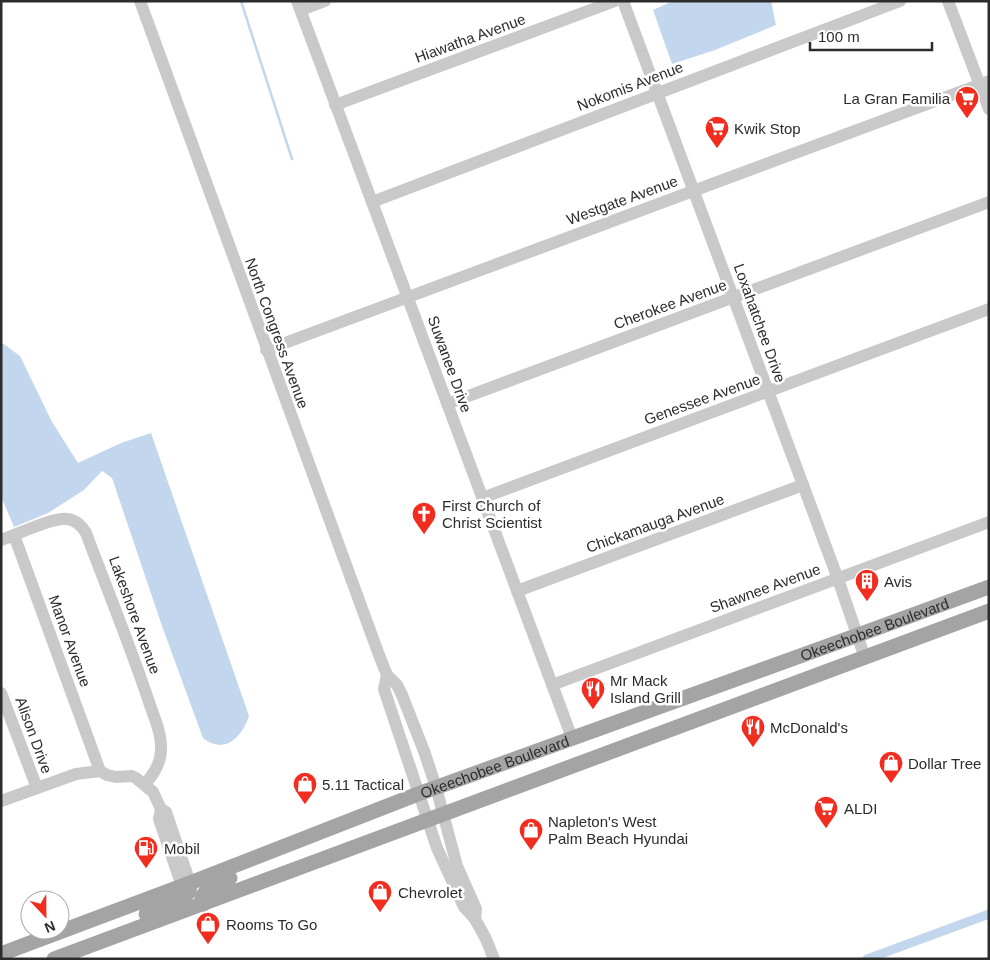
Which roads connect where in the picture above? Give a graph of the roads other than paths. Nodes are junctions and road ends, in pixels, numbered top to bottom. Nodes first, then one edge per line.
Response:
1 (140, 1) edge
2 (324, 1) edge
3 (615, 1) edge
4 (623, 1) edge
5 (900, 1) edge
6 (948, 1) edge
7 (299, 6) edge
8 (984, 82) edge
9 (657, 93) junction
10 (336, 105) junction
11 (989, 109) edge
12 (693, 190) junction
13 (372, 202) junction
14 (989, 202) edge
15 (407, 297) junction
16 (733, 297) junction
17 (989, 309) edge
18 (266, 350) junction
19 (768, 391) junction
20 (447, 404) junction
21 (803, 485) junction
22 (482, 498) junction
23 (989, 522) edge
24 (14, 535) junction
25 (1, 540) edge
26 (838, 578) junction
27 (989, 587) edge
28 (517, 591) junction
29 (989, 611) edge
30 (858, 636) junction
31 (865, 658) junction
32 (387, 675) junction
33 (552, 685) junction
34 (1, 693) edge
35 (572, 738) junction
36 (100, 771) junction
37 (145, 784) junction
38 (436, 787) junction
39 (37, 788) junction
40 (418, 794) junction
41 (1, 801) edge
42 (443, 814) junction
43 (426, 820) junction
44 (252, 858) junction
45 (186, 884) junction
46 (202, 904) junction
47 (475, 919) junction
48 (122, 934) junction
49 (1, 954) edge
50 (54, 959) edge
51 (494, 959) edge

1 - 18 street, North Congress Avenue
2 - 7 street
3 - 10 street, Hiawatha Avenue
4 - 9 street, Loxahatchee Drive
5 - 9 street, Nokomis Avenue
6 - 8 street
7 - 10 street, Suwanee Drive
8 - 11 street
8 - 12 street, Westgate Avenue
9 - 12 street, Loxahatchee Drive
9 - 13 street, Nokomis Avenue
10 - 13 street, Suwanee Drive
12 - 15 street, Westgate Avenue
12 - 16 street, Loxahatchee Drive
13 - 15 street, Suwanee Drive
14 - 16 street, Cherokee Avenue
15 - 18 street, Westgate Avenue
15 - 20 street, Suwanee Drive
16 - 19 street, Loxahatchee Drive
16 - 20 street, Cherokee Avenue
17 - 19 street, Genessee Avenue
18 - 32 street, North Congress Avenue
19 - 21 street, Loxahatchee Drive
19 - 22 street, Genessee Avenue
20 - 22 street, Suwanee Drive
21 - 26 street, Loxahatchee Drive
21 - 28 street, Chickamauga Avenue
22 - 28 street, Suwanee Drive
23 - 26 street, Shawnee Avenue
24 - 25 street
24 - 36 street, Manor Avenue
24 - 37 street, Lakeshore Avenue
26 - 30 street, Loxahatchee Drive
26 - 33 street, Shawnee Avenue
27 - 30 main road, Okeechobee Boulevard
28 - 33 street, Suwanee Drive
29 - 31 main road, Okeechobee Boulevard
30 - 31 street, Loxahatchee Drive
30 - 35 main road, Okeechobee Boulevard
31 - 42 main road, Okeechobee Boulevard
32 - 38 street, North Congress Avenue
32 - 40 street, North Congress Avenue
33 - 35 street, Suwanee Drive
34 - 39 street, Alison Drive
35 - 38 main road, Okeechobee Boulevard
36 - 37 street
36 - 39 street
37 - 45 street
38 - 40 main road, Okeechobee Boulevard
38 - 42 street, North Congress Avenue
39 - 41 street
40 - 43 street, North Congress Avenue
40 - 44 main road, Okeechobee Boulevard
42 - 43 main road, Okeechobee Boulevard
42 - 47 street, North Congress Avenue
43 - 46 main road, Okeechobee Boulevard
43 - 47 street, North Congress Avenue
44 - 45 main road, Okeechobee Boulevard
44 - 46 main road
45 - 48 main road
45 - 49 main road, Okeechobee Boulevard
46 - 48 main road, Okeechobee Boulevard
47 - 51 street
48 - 50 main road, Okeechobee Boulevard

